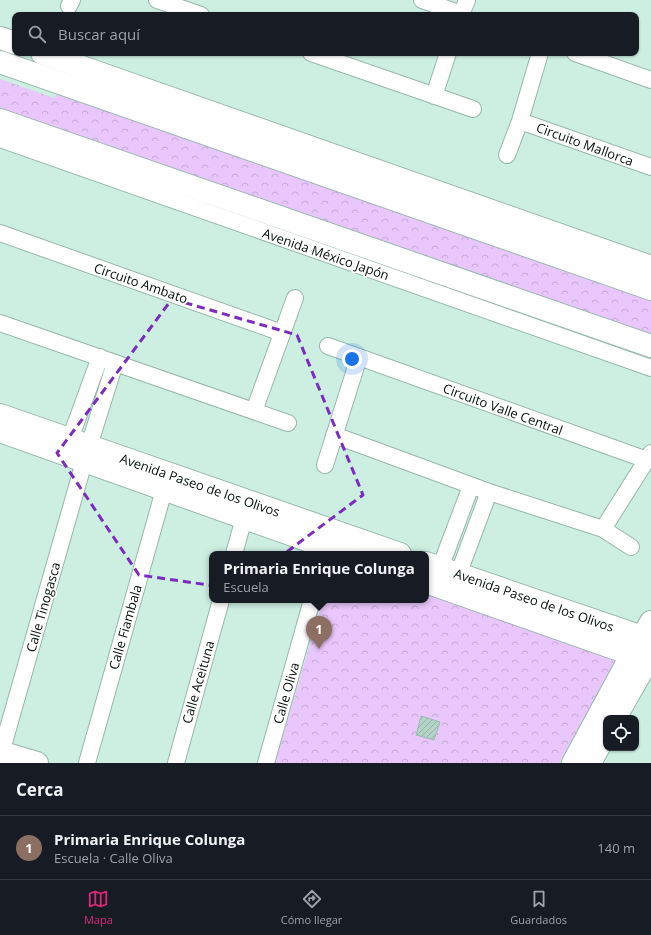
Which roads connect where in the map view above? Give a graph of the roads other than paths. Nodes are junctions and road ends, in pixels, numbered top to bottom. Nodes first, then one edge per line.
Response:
1 (158, 0) edge
2 (422, 0) edge
3 (463, 10) edge
4 (192, 12) edge
5 (0, 38) edge
6 (12, 42) edge
7 (51, 56) edge
8 (320, 56) edge
9 (447, 56) edge
10 (539, 56) edge
11 (583, 56) edge
12 (0, 62) edge
13 (651, 80) edge
14 (434, 96) junction
15 (473, 109) dead end
16 (0, 120) edge
17 (520, 120) junction
18 (0, 139) edge
19 (507, 155) dead end
20 (651, 167) edge
21 (0, 233) edge
22 (651, 267) edge
23 (651, 289) edge
24 (295, 298) dead end
25 (0, 323) edge
26 (282, 333) junction
27 (328, 346) dead end
28 (651, 346) edge
29 (100, 357) junction
30 (359, 357) junction
31 (116, 363) junction
32 (651, 368) edge
33 (254, 411) junction
34 (288, 423) dead end
35 (0, 428) edge
36 (334, 435) junction
37 (81, 449) junction
38 (649, 456) edge
39 (325, 465) dead end
40 (471, 486) junction
41 (164, 490) junction
42 (489, 492) junction
43 (244, 518) junction
44 (603, 529) junction
45 (333, 547) edge
46 (631, 547) dead end
47 (235, 551) edge
48 (371, 551) edge
49 (438, 572) edge
50 (220, 603) edge
51 (311, 603) edge
52 (646, 645) edge
53 (616, 715) edge
54 (603, 739) edge
55 (0, 752) edge
56 (37, 763) edge
57 (87, 763) edge
58 (176, 763) edge
59 (266, 763) edge
60 (573, 763) edge
61 (590, 763) edge

1 - 4 street
2 - 3 street
5 - 6 street
7 - 22 street
8 - 14 street
9 - 14 street
10 - 17 street, Circuito Mallorca
11 - 13 street
12 - 23 street
14 - 15 street
16 - 28 street, Avenida México Japón
17 - 19 street, Circuito Mallorca
17 - 20 street, Circuito Mallorca
18 - 32 street, Avenida México Japón
21 - 26 street, Circuito Ambato
24 - 26 street
25 - 29 street
26 - 33 street
27 - 30 street, Circuito Valle Central
29 - 31 street
29 - 37 street
30 - 36 street
30 - 38 street, Circuito Valle Central
31 - 33 street
31 - 37 street
33 - 34 street
35 - 37 street, Avenida Paseo de los Olivos
36 - 39 street
36 - 40 street
37 - 41 street, Avenida Paseo de los Olivos
37 - 45 street, Avenida Paseo de los Olivos
37 - 55 street, Calle Tinogasca
38 - 44 street, Circuito Valle Central
40 - 42 street
40 - 49 street
41 - 43 street, Avenida Paseo de los Olivos
41 - 57 street, Calle Fiambala
42 - 44 street
42 - 49 street
43 - 45 street, Avenida Paseo de los Olivos
43 - 47 street
44 - 46 street
45 - 48 street, Avenida Paseo de los Olivos
49 - 52 street, Avenida Paseo de los Olivos
49 - 52 street, Avenida Paseo de los Olivos
50 - 58 street, Calle Aceituna
51 - 59 street, Calle Oliva
52 - 53 street
52 - 60 street
54 - 61 street
55 - 56 street

